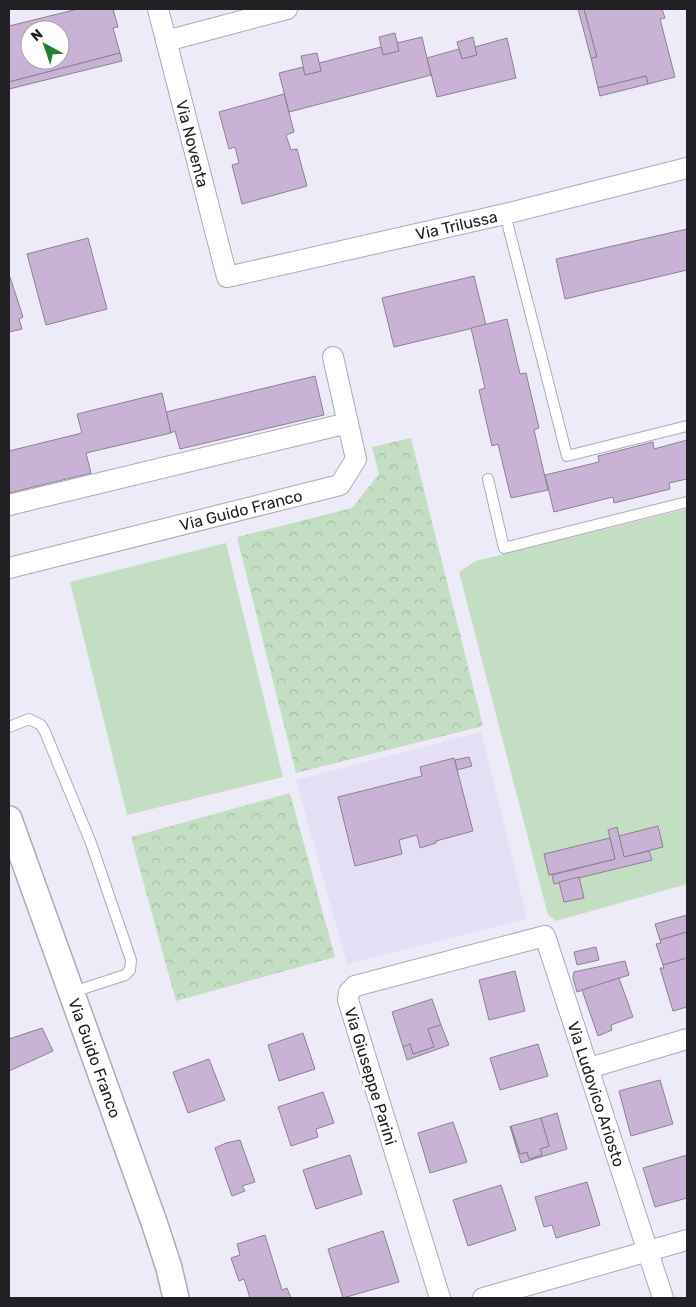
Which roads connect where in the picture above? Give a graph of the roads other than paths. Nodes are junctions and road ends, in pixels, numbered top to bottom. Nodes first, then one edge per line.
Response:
1 (158, 9) edge
2 (287, 9) edge
3 (166, 41) junction
4 (687, 168) edge
5 (505, 214) junction
6 (227, 277) joint
7 (333, 357) dead end
8 (348, 423) junction
9 (687, 426) edge
10 (488, 478) dead end
11 (687, 502) edge
12 (9, 505) edge
13 (9, 568) edge
14 (9, 727) edge
15 (9, 819) edge
16 (545, 936) joint
17 (73, 992) junction
18 (687, 1039) edge
19 (588, 1068) junction
20 (687, 1240) edge
21 (647, 1251) junction
22 (176, 1298) edge
23 (440, 1298) edge
24 (483, 1298) edge
25 (663, 1298) edge

1 - 3 street, Via Noventa
2 - 3 street
3 - 6 street, Via Noventa
4 - 5 street, Via Trilussa
5 - 6 street, Via Trilussa
5 - 9 lane
7 - 8 street, Via Guido Franco
8 - 12 street
8 - 13 street, Via Guido Franco
10 - 11 lane
14 - 17 lane
15 - 17 street, Via Guido Franco
16 - 19 street, Via Ludovico Ariosto
16 - 23 street, Via Giuseppe Parini
17 - 22 street, Via Guido Franco
18 - 19 street
19 - 21 street, Via Ludovico Ariosto
20 - 21 street
21 - 24 street
21 - 25 street, Via Ludovico Ariosto

